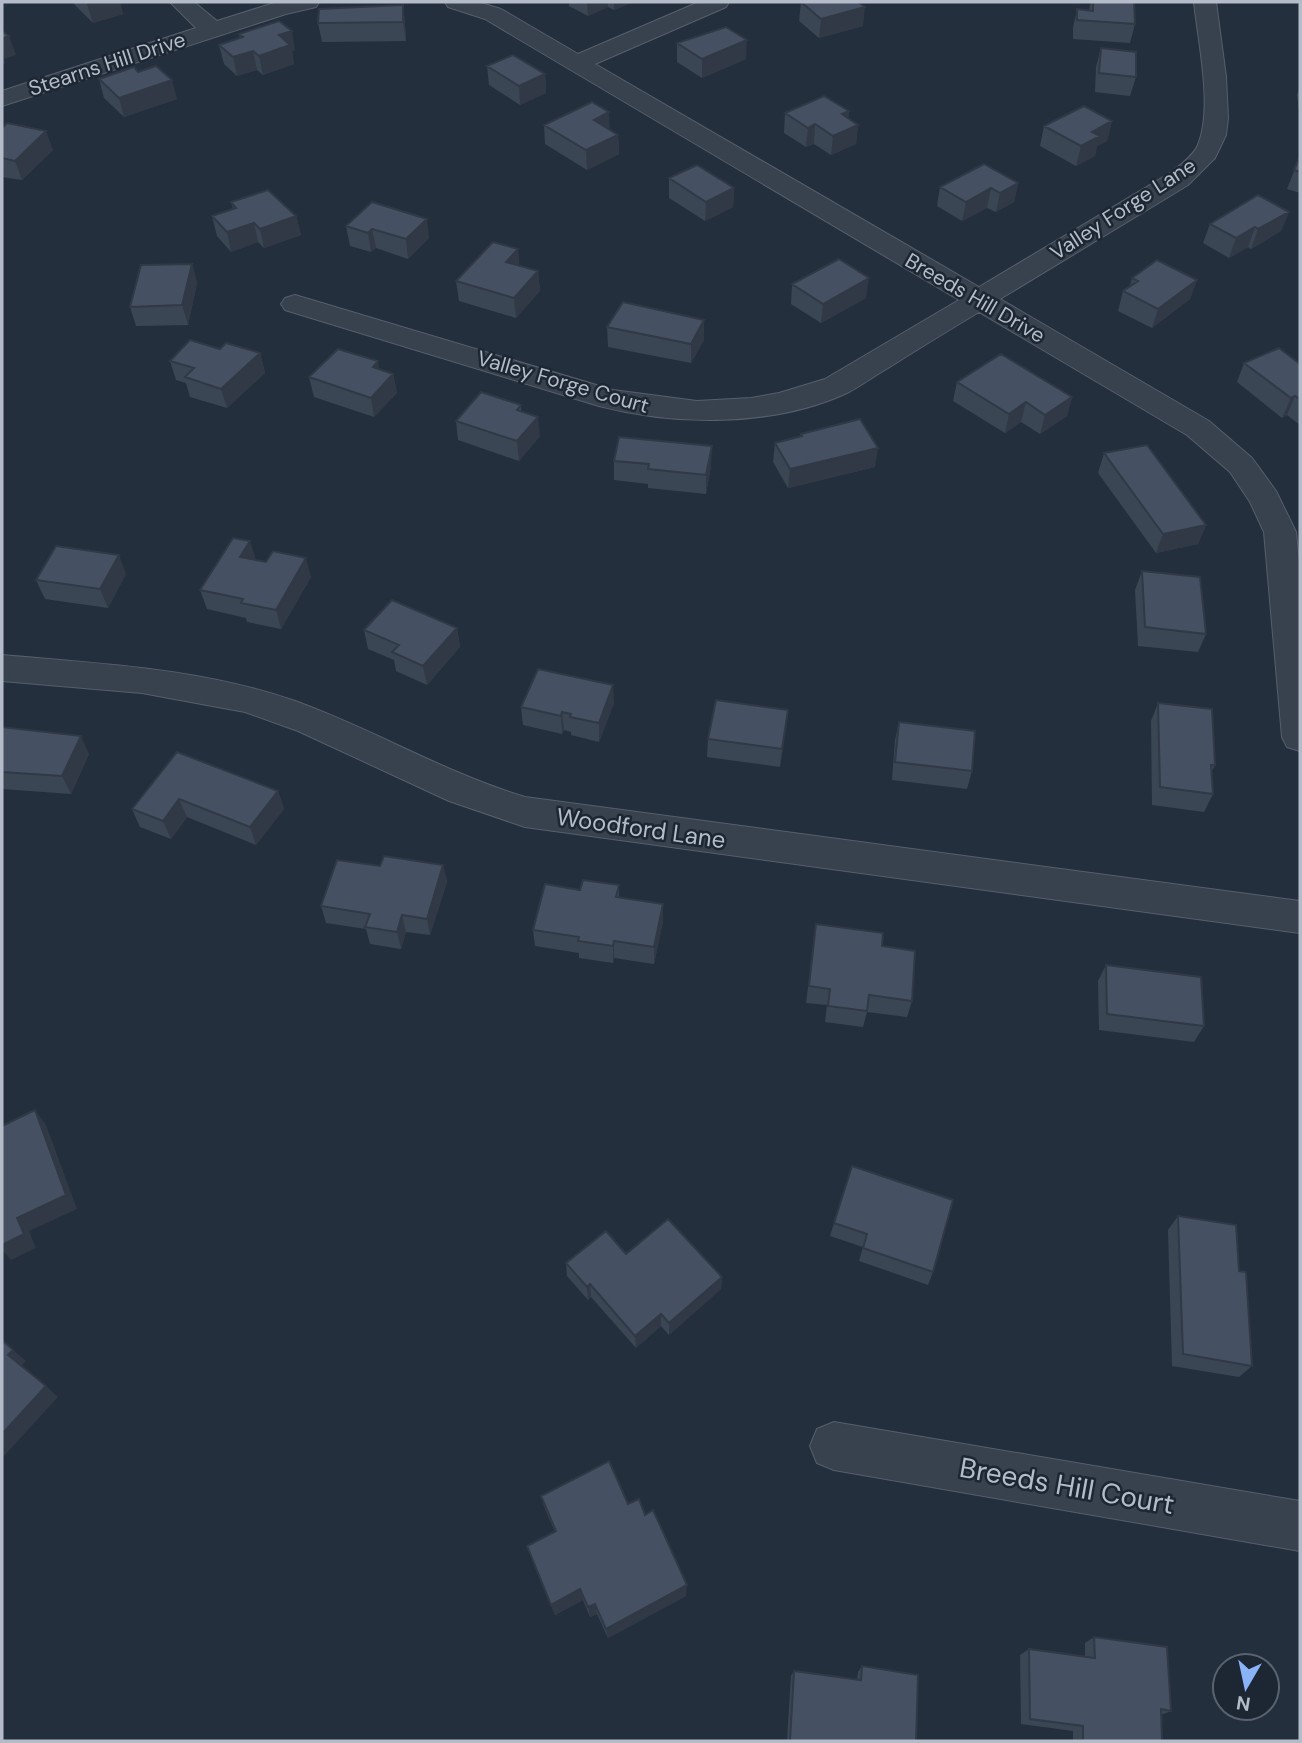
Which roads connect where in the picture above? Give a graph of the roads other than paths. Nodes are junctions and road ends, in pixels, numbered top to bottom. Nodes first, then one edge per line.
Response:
1 (181, 2) edge
2 (308, 2) edge
3 (456, 2) edge
4 (718, 2) edge
5 (1205, 2) edge
6 (213, 30) junction
7 (577, 64) junction
8 (2, 99) edge
9 (979, 300) junction
10 (295, 304) dead end
11 (2, 668) edge
12 (1300, 737) edge
13 (1300, 917) edge
14 (834, 1446) dead end
15 (1300, 1527) edge

1 - 6 street
2 - 6 street
3 - 7 street, Breeds Hill Drive
4 - 7 street
5 - 9 street, Valley Forge Lane
6 - 8 street, Stearns Hill Drive
7 - 9 street, Breeds Hill Drive
9 - 10 street, Valley Forge Court
9 - 12 street, Breeds Hill Drive
11 - 13 street, Woodford Lane
14 - 15 street, Breeds Hill Court

